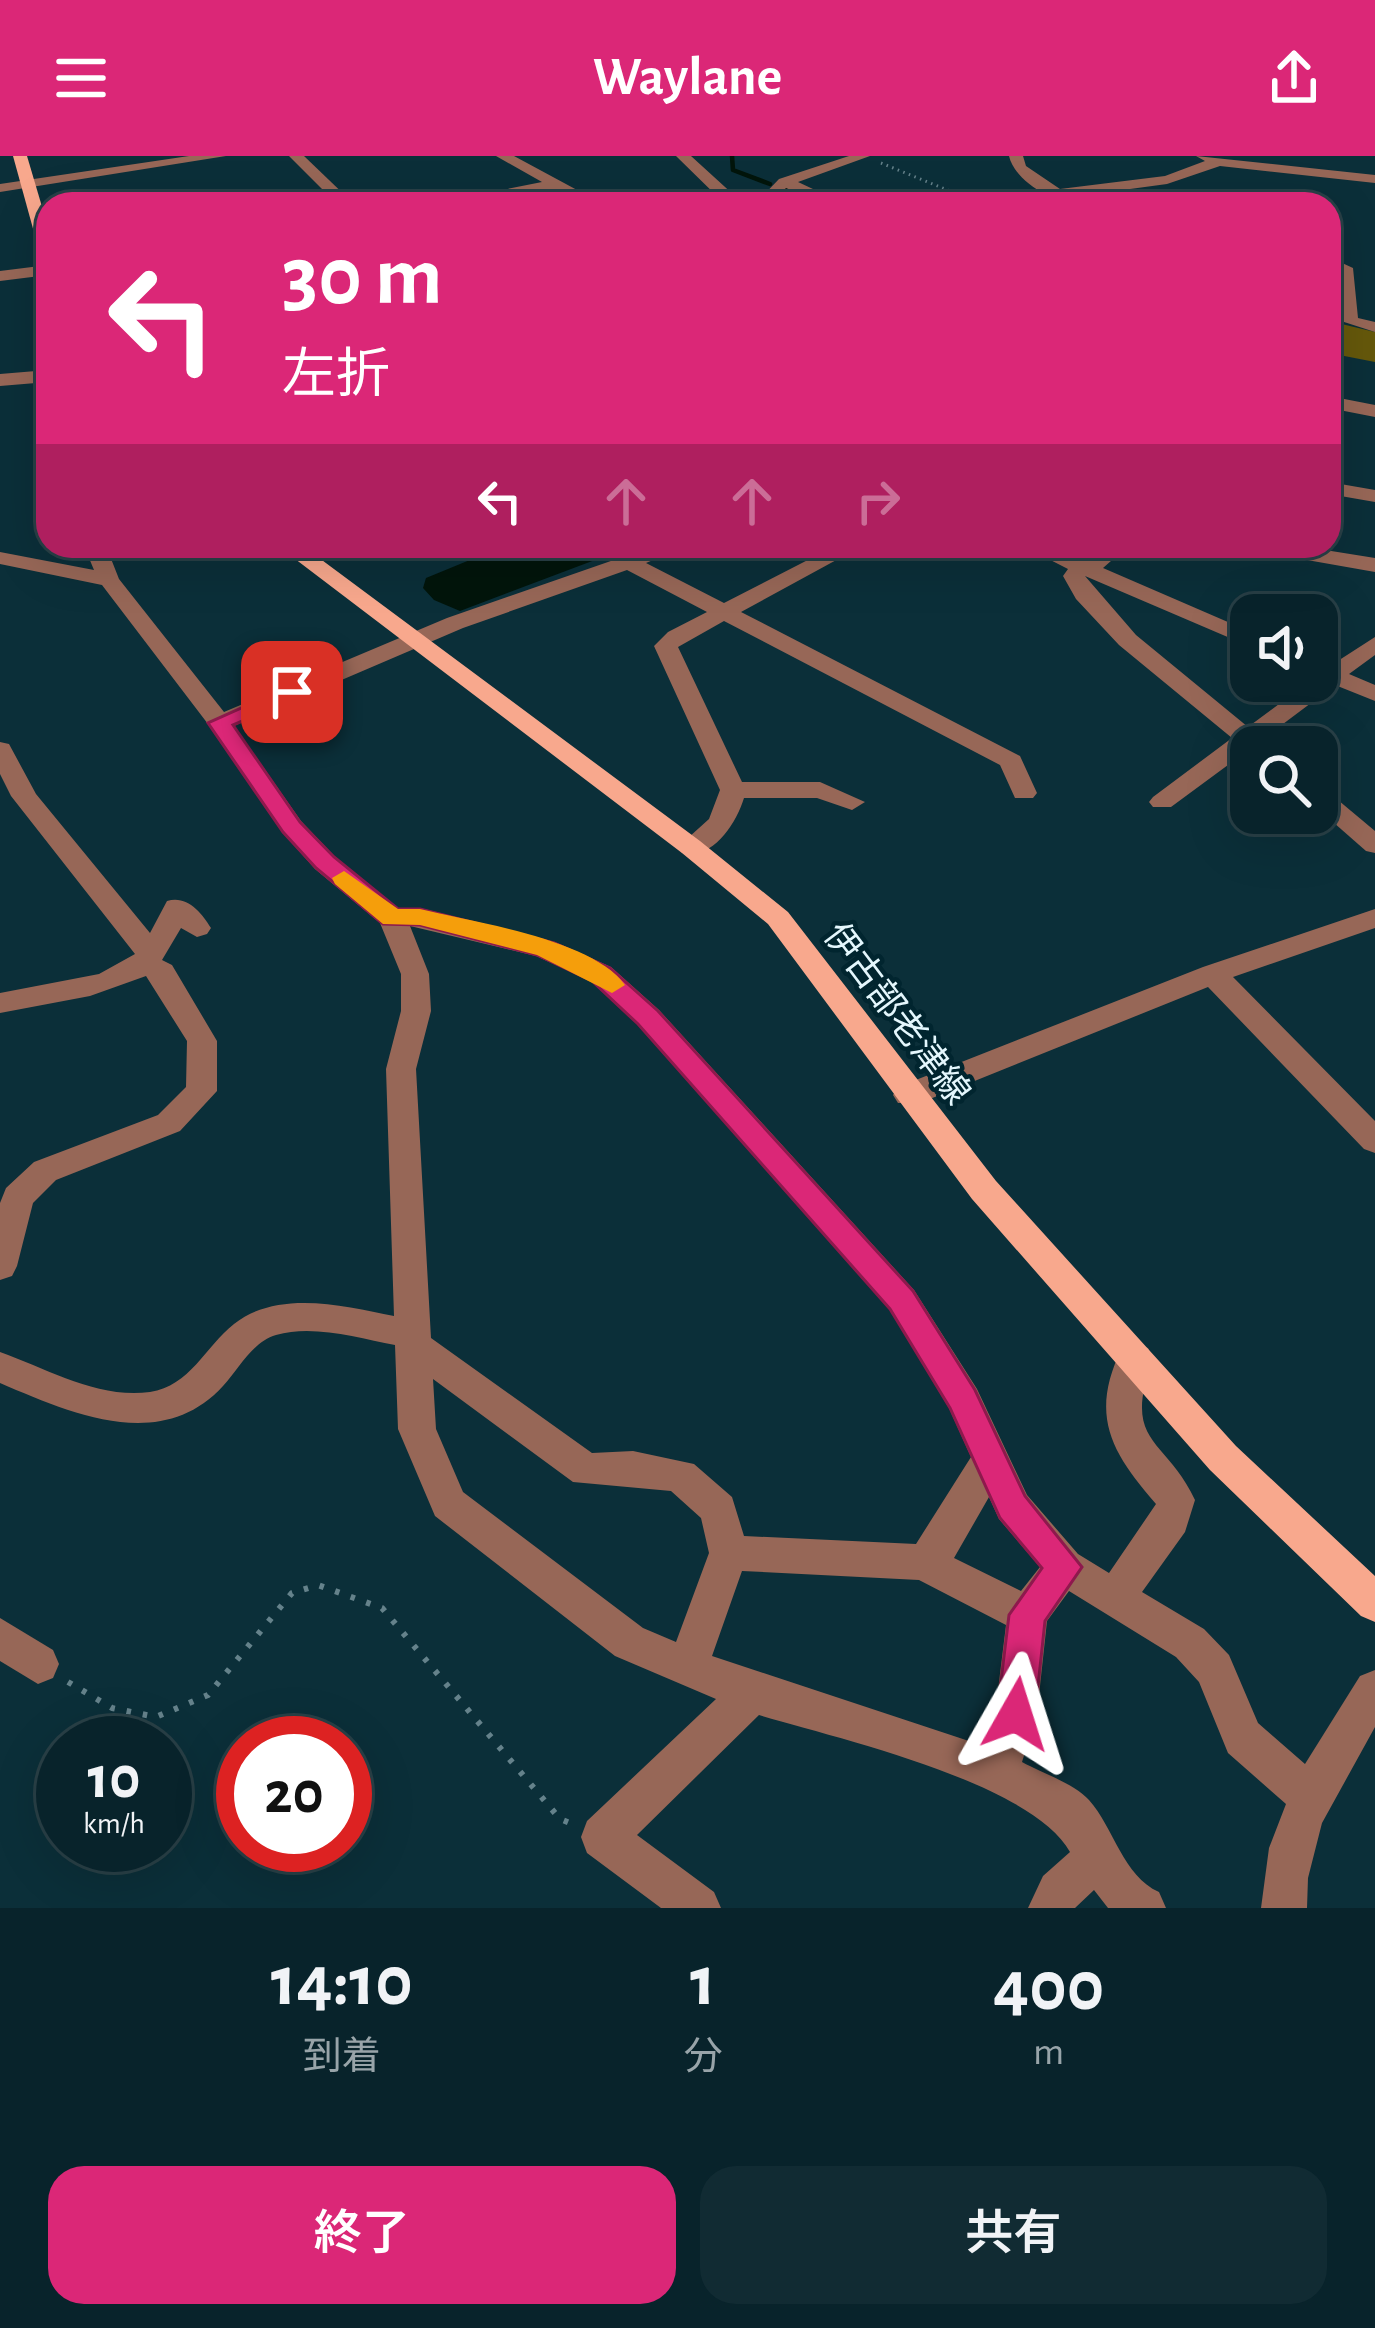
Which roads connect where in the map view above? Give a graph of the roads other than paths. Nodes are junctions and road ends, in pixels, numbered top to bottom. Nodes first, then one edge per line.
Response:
1 (20, 156) edge
2 (219, 156) edge
3 (296, 156) edge
4 (503, 156) edge
5 (683, 156) edge
6 (802, 156) edge
7 (864, 156) edge
8 (1016, 156) edge
9 (1210, 159) edge
10 (818, 170) junction
11 (1375, 179) edge
12 (784, 182) junction
13 (558, 184) junction
14 (26, 185) junction
15 (0, 188) edge
16 (334, 192) edge
17 (511, 192) edge
18 (573, 192) edge
19 (721, 192) edge
20 (774, 192) edge
21 (808, 192) edge
22 (1053, 192) edge
23 (1072, 192) edge
24 (36, 216) edge
25 (1341, 266) edge
26 (36, 272) edge
27 (0, 276) edge
28 (1375, 327) edge
29 (36, 377) edge
30 (0, 380) edge
31 (1341, 404) edge
32 (1375, 411) edge
33 (1341, 490) edge
34 (1375, 496) edge
35 (0, 558) edge
36 (100, 558) edge
37 (305, 558) edge
38 (646, 558) edge
39 (828, 558) edge
40 (1061, 558) edge
41 (1099, 558) edge
42 (1333, 558) edge
43 (631, 564) junction
44 (1375, 565) edge
45 (1084, 568) junction
46 (110, 580) junction
47 (724, 612) junction
48 (1230, 631) edge
49 (416, 640) junction
50 (1375, 644) edge
51 (1338, 664) edge
52 (1338, 678) edge
53 (1375, 694) edge
54 (1293, 702) edge
55 (220, 723) junction
56 (1233, 726) edge
57 (1268, 726) edge
58 (0, 749) edge
59 (1230, 757) edge
60 (733, 790) junction
61 (1024, 793) dead end
62 (852, 802) dead end
63 (1162, 802) dead end
64 (1338, 813) edge
65 (1375, 845) edge
66 (691, 847) junction
67 (392, 918) junction
68 (1375, 918) edge
69 (197, 928) dead end
70 (147, 958) junction
71 (1213, 974) junction
72 (0, 1003) edge
73 (909, 1095) junction
74 (1375, 1141) edge
75 (0, 1266) edge
76 (412, 1339) junction
77 (1135, 1359) junction
78 (0, 1367) edge
79 (991, 1460) junction
80 (729, 1553) junction
81 (923, 1562) junction
82 (1064, 1567) junction
83 (1116, 1596) junction
84 (1375, 1603) edge
85 (1027, 1615) junction
86 (0, 1637) edge
87 (38, 1664) road end
88 (687, 1669) junction
89 (1375, 1690) edge
90 (752, 1693) junction
91 (997, 1772) junction
92 (1309, 1796) junction
93 (1097, 1857) junction
94 (698, 1908) edge
95 (1051, 1908) edge
96 (1143, 1908) edge
97 (1284, 1908) edge

1 - 14 main road
2 - 14 street
3 - 16 street
4 - 13 street
5 - 19 street
6 - 10 street
7 - 10 street
8 - 22 street
9 - 11 street
9 - 23 street
10 - 12 street
12 - 20 street
12 - 21 street
13 - 17 street
13 - 18 street
14 - 15 street
14 - 24 main road
25 - 28 street
26 - 27 street
29 - 30 street
31 - 32 street
33 - 34 street
35 - 46 street
36 - 46 street
37 - 49 main road, 伊古部老津線
38 - 43 street
39 - 47 street
40 - 45 street
41 - 45 street
42 - 44 street
43 - 47 street
43 - 49 street
45 - 48 street
45 - 56 street
46 - 55 street
47 - 60 street
47 - 61 street
49 - 55 street
49 - 66 main road, 伊古部老津線
50 - 51 street
52 - 53 street
54 - 57 street
55 - 67 street
58 - 70 street
59 - 63 street
60 - 62 street
60 - 66 street
64 - 65 street
66 - 73 main road, 伊古部老津線
67 - 76 street
67 - 79 street
68 - 71 street
69 - 70 street
70 - 72 street
70 - 75 street
71 - 73 street
71 - 74 street
73 - 77 main road, 伊古部老津線
76 - 78 street
76 - 80 street
76 - 88 street
77 - 83 street
77 - 84 main road, 伊古部老津線
79 - 81 street
79 - 82 street
80 - 81 street
80 - 88 street
81 - 85 street
82 - 83 street
82 - 85 street
83 - 92 street
85 - 91 street
86 - 87 street
88 - 90 street
89 - 92 street
90 - 91 street
90 - 94 street
91 - 93 street
92 - 97 street
93 - 95 street
93 - 96 street

